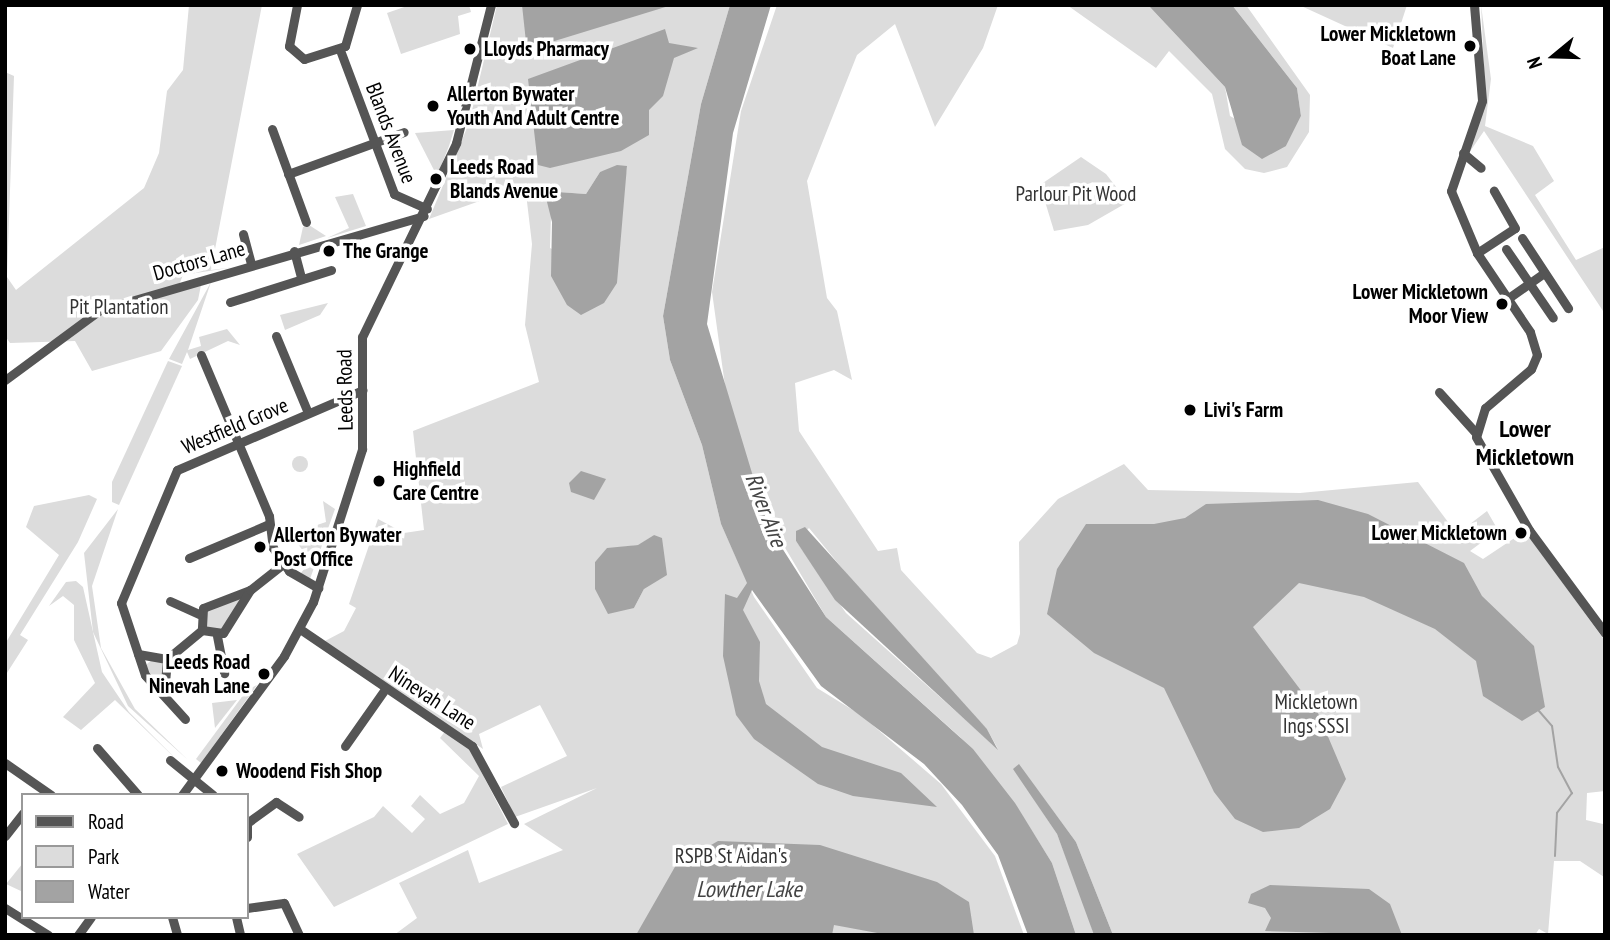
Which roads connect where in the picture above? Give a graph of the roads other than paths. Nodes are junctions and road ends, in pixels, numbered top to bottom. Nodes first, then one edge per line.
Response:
1 (297, 5) edge
2 (357, 5) edge
3 (491, 5) edge
4 (1474, 5) edge
5 (340, 50) junction
6 (272, 129) dead end
7 (404, 132) dead end
8 (375, 143) junction
9 (1463, 153) junction
10 (1481, 168) dead end
11 (288, 174) junction
12 (1494, 191) dead end
13 (425, 212) junction
14 (306, 222) dead end
15 (243, 234) dead end
16 (1522, 238) dead end
17 (1506, 249) dead end
18 (294, 251) junction
19 (1477, 253) junction
20 (251, 264) junction
21 (331, 270) dead end
22 (1544, 273) junction
23 (301, 278) junction
24 (1529, 284) junction
25 (235, 297) dead end
26 (1507, 299) junction
27 (1568, 308) dead end
28 (1553, 318) dead end
29 (276, 336) dead end
30 (201, 355) dead end
31 (5, 380) edge
32 (363, 390) junction
33 (1439, 392) dead end
34 (308, 414) junction
35 (1475, 432) junction
36 (238, 443) junction
37 (269, 524) junction
38 (189, 558) dead end
39 (283, 564) junction
40 (318, 587) junction
41 (250, 590) junction
42 (170, 601) dead end
43 (199, 614) junction
44 (300, 629) junction
45 (202, 630) junction
46 (1605, 633) edge
47 (217, 636) junction
48 (138, 654) junction
49 (167, 659) junction
50 (223, 673) dead end
51 (386, 689) junction
52 (164, 694) junction
53 (185, 719) dead end
54 (345, 746) dead end
55 (97, 748) dead end
56 (170, 760) dead end
57 (5, 763) edge
58 (193, 779) junction
59 (39, 791) edge
60 (136, 793) edge
61 (183, 793) edge
62 (210, 793) edge
63 (21, 816) edge
64 (299, 817) dead end
65 (248, 822) edge
66 (514, 823) dead end
67 (5, 836) edge
68 (5, 908) edge
69 (248, 908) edge
70 (21, 918) edge
71 (23, 919) edge
72 (90, 919) edge
73 (48, 935) edge
74 (78, 935) edge
75 (299, 935) edge

1 - 5 street
2 - 5 street
3 - 13 street, Leeds Road
4 - 9 street
5 - 8 street, Blands Avenue
6 - 11 street
7 - 8 street
8 - 11 street
8 - 13 street, Blands Avenue
9 - 10 street
9 - 19 street
11 - 14 street
12 - 19 street
13 - 18 street, Doctors Lane
13 - 32 street, Leeds Road
15 - 20 street
16 - 22 street
17 - 24 street
18 - 20 street, Doctors Lane
18 - 23 street
19 - 26 street
20 - 31 street, Doctors Lane
21 - 23 street
22 - 24 street
22 - 27 street
23 - 25 street
24 - 26 street
24 - 28 street
26 - 35 street
29 - 34 street
30 - 36 street
32 - 34 street, Westfield Grove
32 - 40 street, Leeds Road
33 - 35 street
34 - 36 street, Westfield Grove
35 - 46 street
36 - 37 street
36 - 48 street, Westfield Grove
37 - 38 street
37 - 39 street
39 - 40 street
39 - 41 street
40 - 44 street, Leeds Road
41 - 43 street
41 - 47 street
42 - 43 street
43 - 45 street
44 - 51 street, Ninevah Lane
44 - 58 street, Leeds Road
45 - 47 street
45 - 49 street
47 - 50 street
48 - 49 street
48 - 52 street, Westfield Grove
49 - 52 street
51 - 54 street
51 - 66 street, Ninevah Lane
52 - 53 street, Westfield Grove
55 - 60 street
56 - 58 street
57 - 59 street
58 - 61 street, Leeds Road
58 - 62 street
63 - 67 street
64 - 65 street
68 - 70 street
69 - 75 street
71 - 73 street
72 - 74 street

